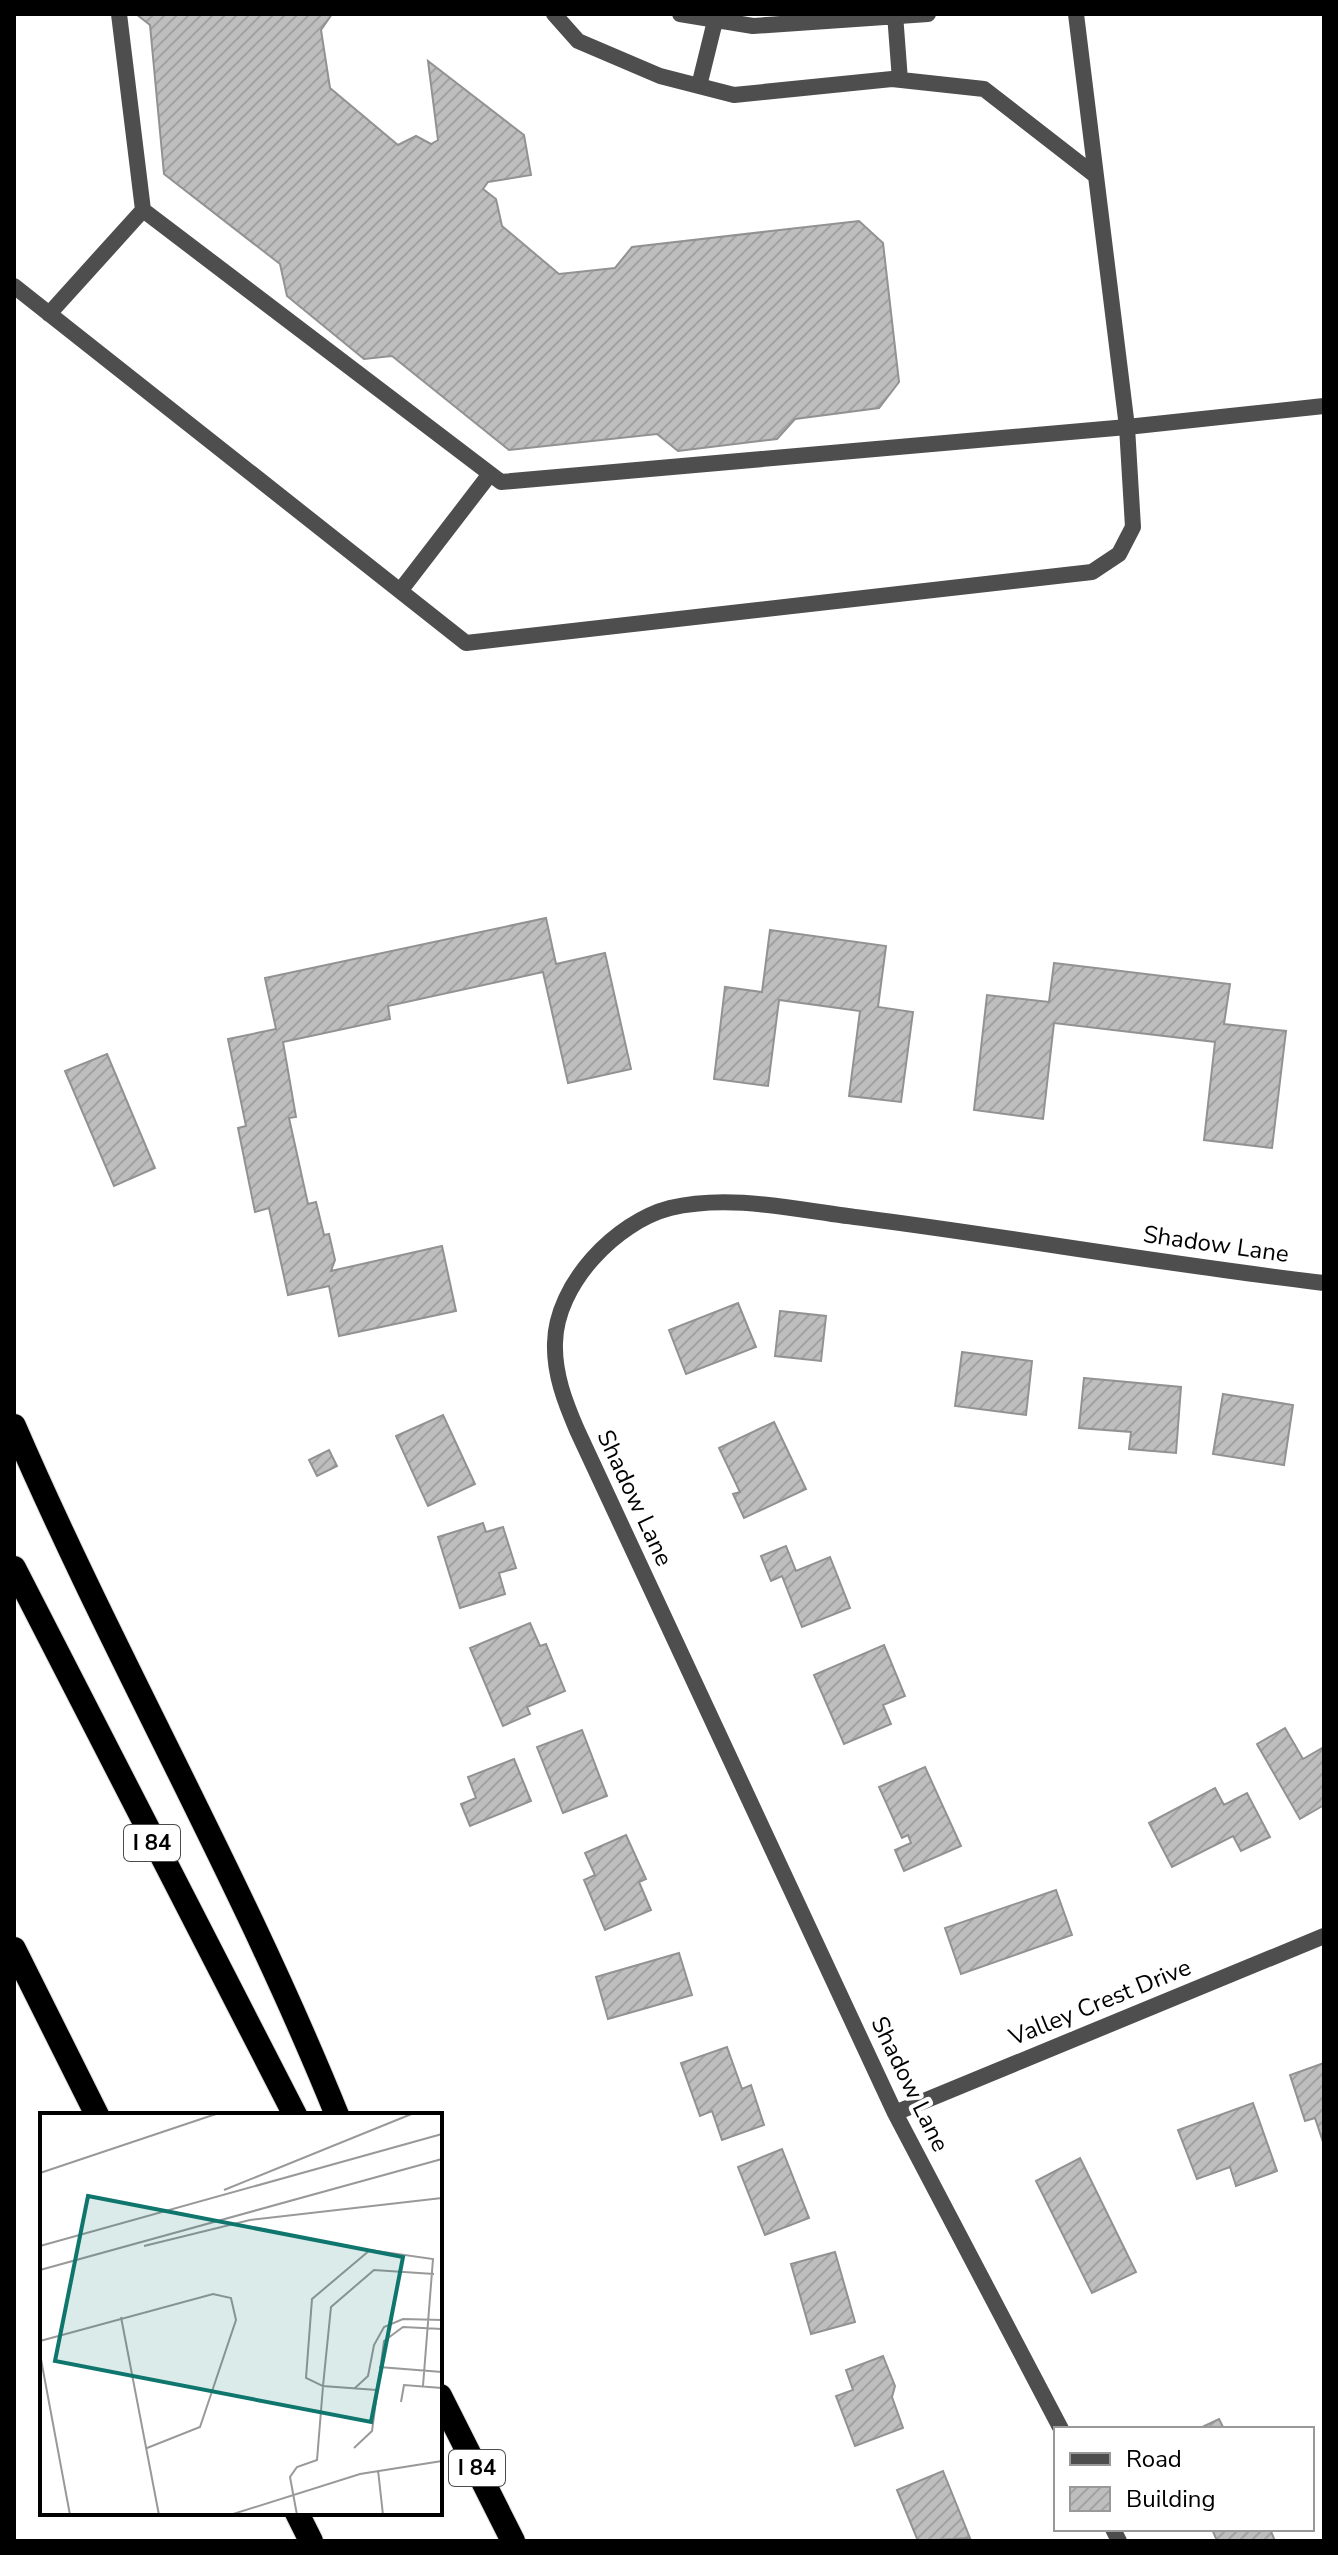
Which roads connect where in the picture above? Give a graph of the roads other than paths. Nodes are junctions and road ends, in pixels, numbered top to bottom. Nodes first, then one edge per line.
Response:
1 (119, 14) edge
2 (554, 14) edge
3 (680, 14) edge
4 (928, 14) edge
5 (1076, 14) edge
6 (895, 15) edge
7 (715, 21) junction
8 (900, 80) junction
9 (699, 86) junction
10 (1096, 176) junction
11 (143, 210) junction
12 (14, 286) edge
13 (49, 314) junction
14 (1324, 406) edge
15 (1127, 427) junction
16 (490, 474) junction
17 (400, 591) junction
18 (1324, 1283) edge
19 (14, 1426) edge
20 (14, 1568) edge
21 (1324, 1936) edge
22 (14, 1949) edge
23 (96, 2113) edge
24 (294, 2113) edge
25 (336, 2113) edge
26 (895, 2113) junction
27 (442, 2400) edge
28 (1060, 2427) edge
29 (298, 2515) edge
30 (311, 2541) edge
31 (513, 2541) edge

1 - 11 street
2 - 9 street
3 - 7 street
4 - 6 street
5 - 10 street
6 - 7 street
6 - 8 street
7 - 9 street
8 - 9 street
8 - 10 street
10 - 15 street
11 - 13 street
11 - 16 street
12 - 13 street
13 - 17 street
14 - 15 street
15 - 16 street
15 - 17 street
16 - 17 street
18 - 26 street, Shadow Lane
19 - 25 highway
20 - 24 highway, I 84
21 - 26 street, Valley Crest Drive
22 - 23 highway
26 - 28 street, Shadow Lane
27 - 31 highway, I 84
29 - 30 highway

